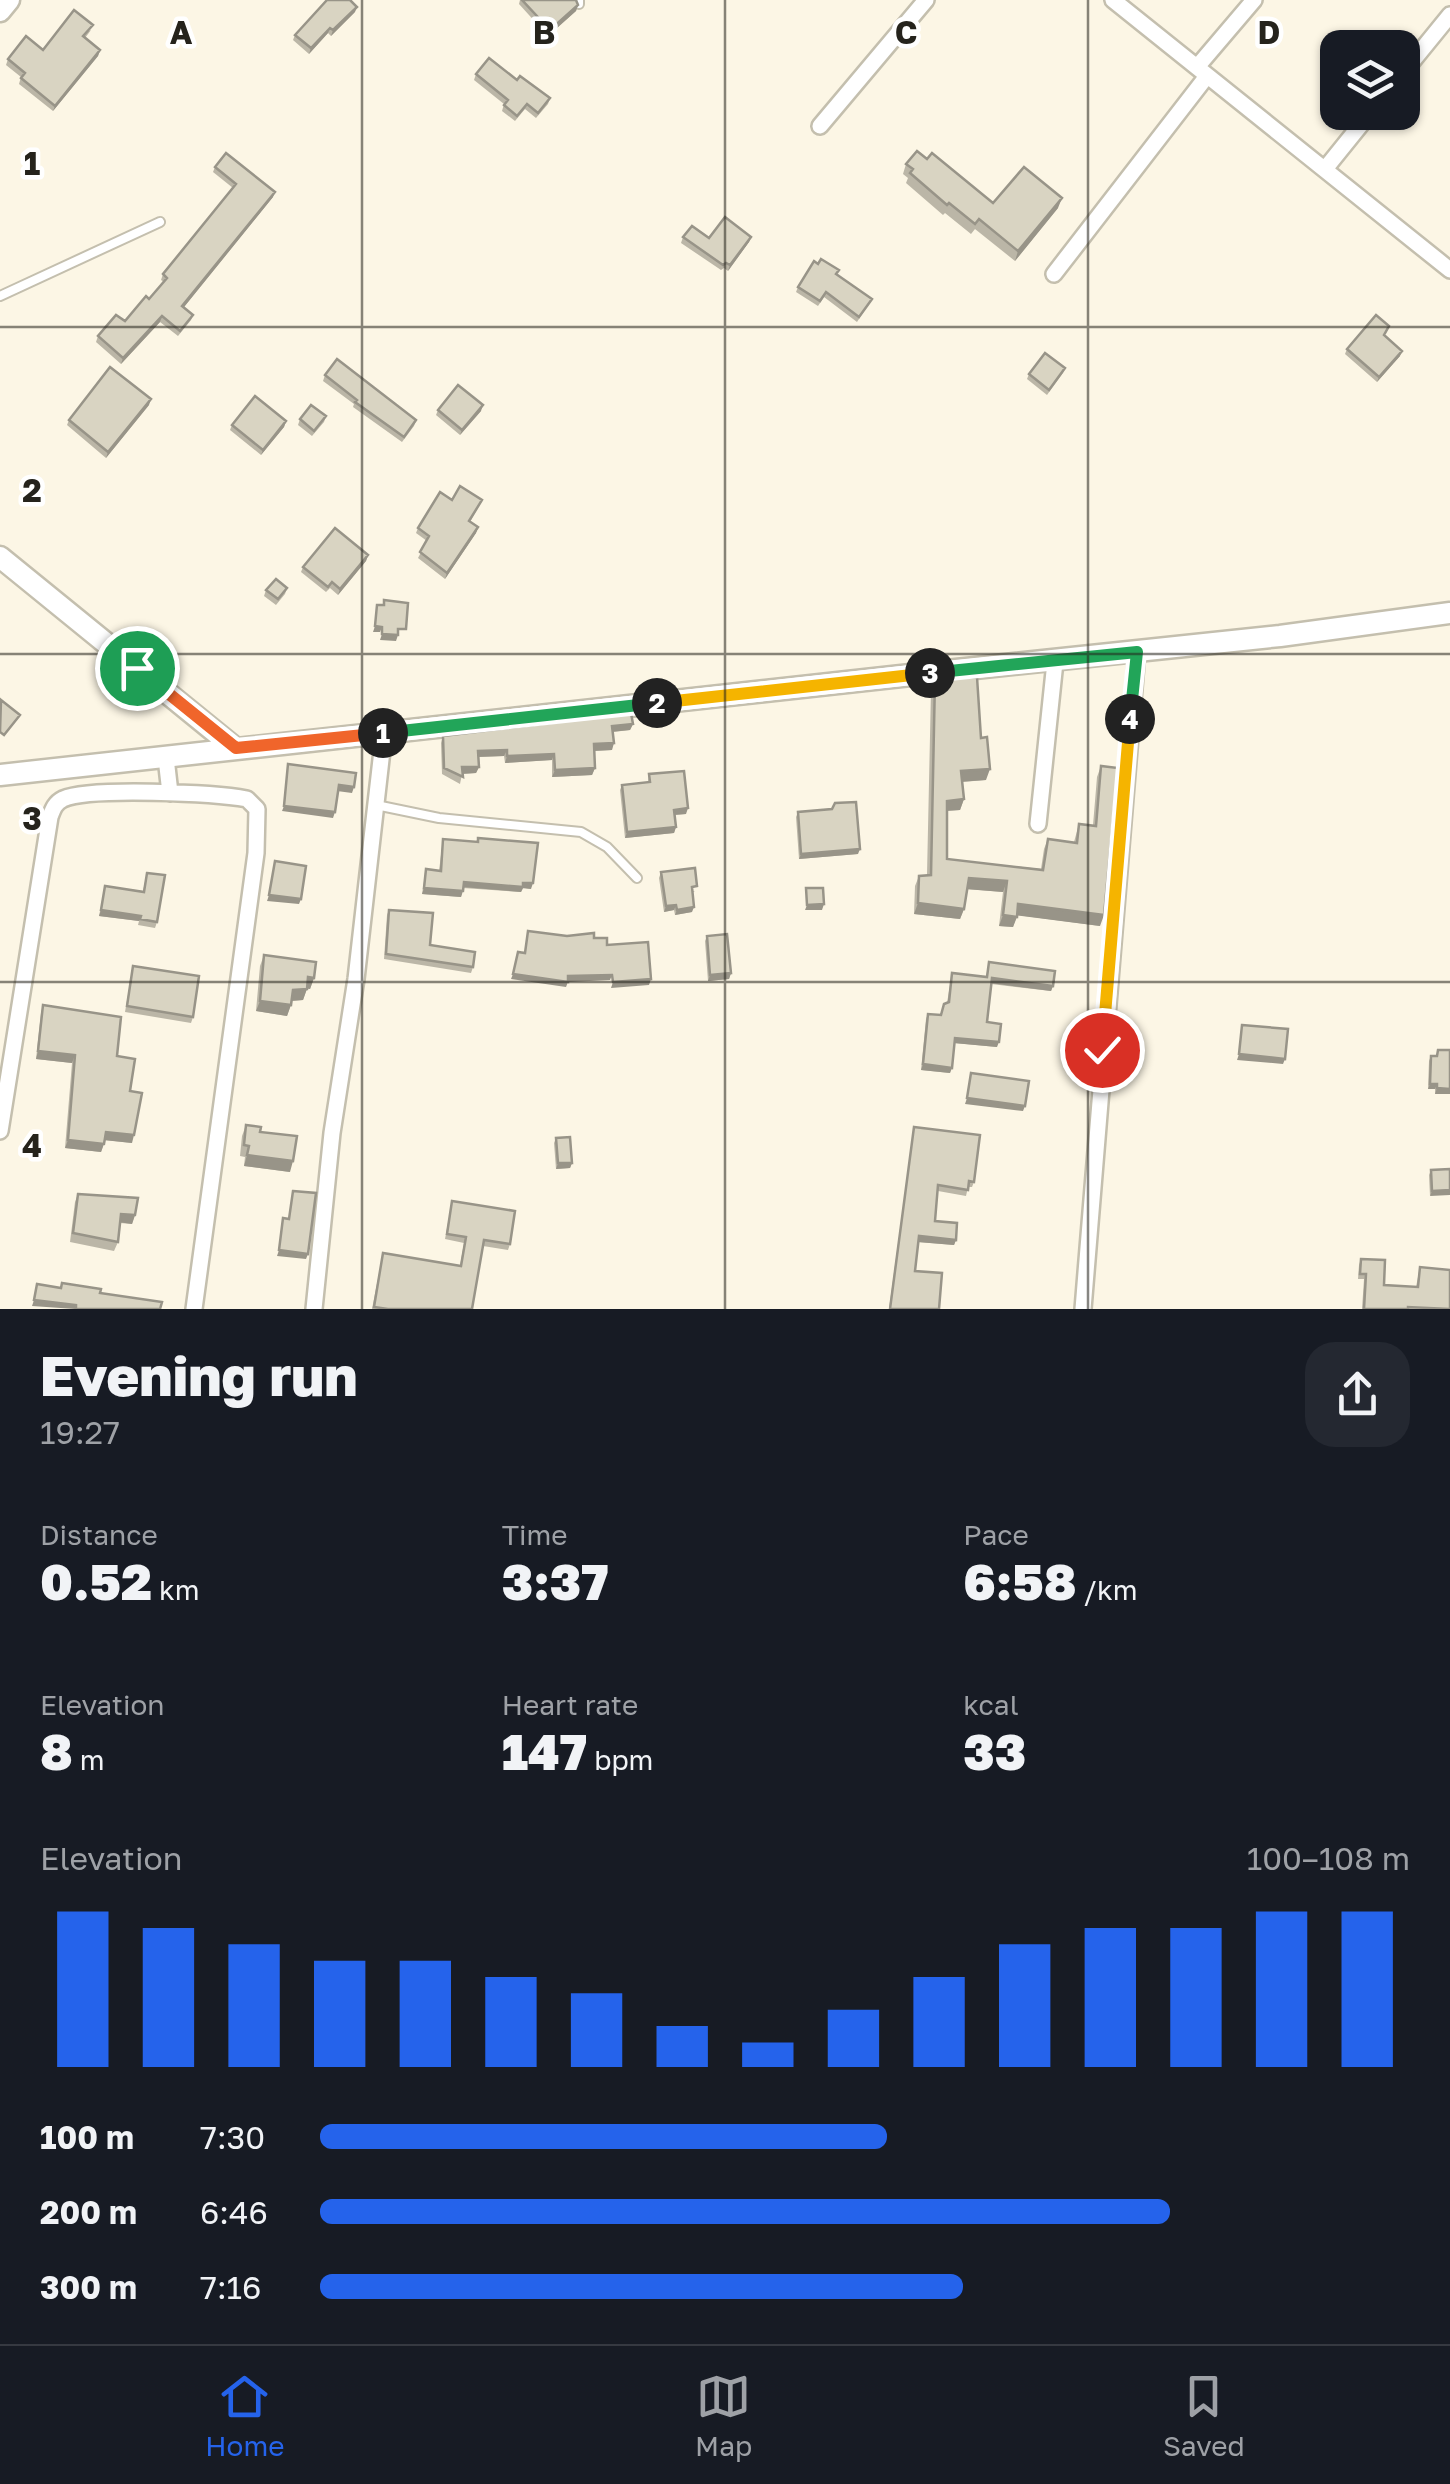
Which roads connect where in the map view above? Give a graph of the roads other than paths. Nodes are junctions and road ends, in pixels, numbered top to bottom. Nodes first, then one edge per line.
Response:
1 (9, 0) edge
2 (926, 0) edge
3 (1113, 0) edge
4 (1254, 0) edge
5 (0, 11) edge
6 (1450, 15) edge
7 (1420, 52) edge
8 (1202, 72) junction
9 (820, 126) dead end
10 (1356, 130) edge
11 (1325, 169) junction
12 (160, 222) dead end
13 (1450, 270) edge
14 (1054, 274) dead end
15 (0, 296) edge
16 (0, 557) edge
17 (1450, 614) edge
18 (1137, 652) junction
19 (1054, 662) junction
20 (384, 733) junction
21 (236, 748) junction
22 (166, 758) junction
23 (0, 775) edge
24 (170, 793) junction
25 (376, 805) junction
26 (1038, 824) dead end
27 (637, 878) dead end
28 (0, 1131) edge
29 (194, 1309) edge
30 (314, 1309) edge
31 (1085, 1309) edge

1 - 5 street
2 - 9 street
3 - 8 street
4 - 8 street
6 - 7 street
8 - 11 street
8 - 14 street
10 - 11 street
11 - 13 street
12 - 15 lane
16 - 21 street
17 - 18 street
18 - 19 street
18 - 31 street
19 - 20 street
19 - 26 street
20 - 21 street
20 - 25 street
21 - 22 street
22 - 23 street
22 - 24 street
24 - 28 street
24 - 29 street
25 - 27 lane
25 - 30 street

